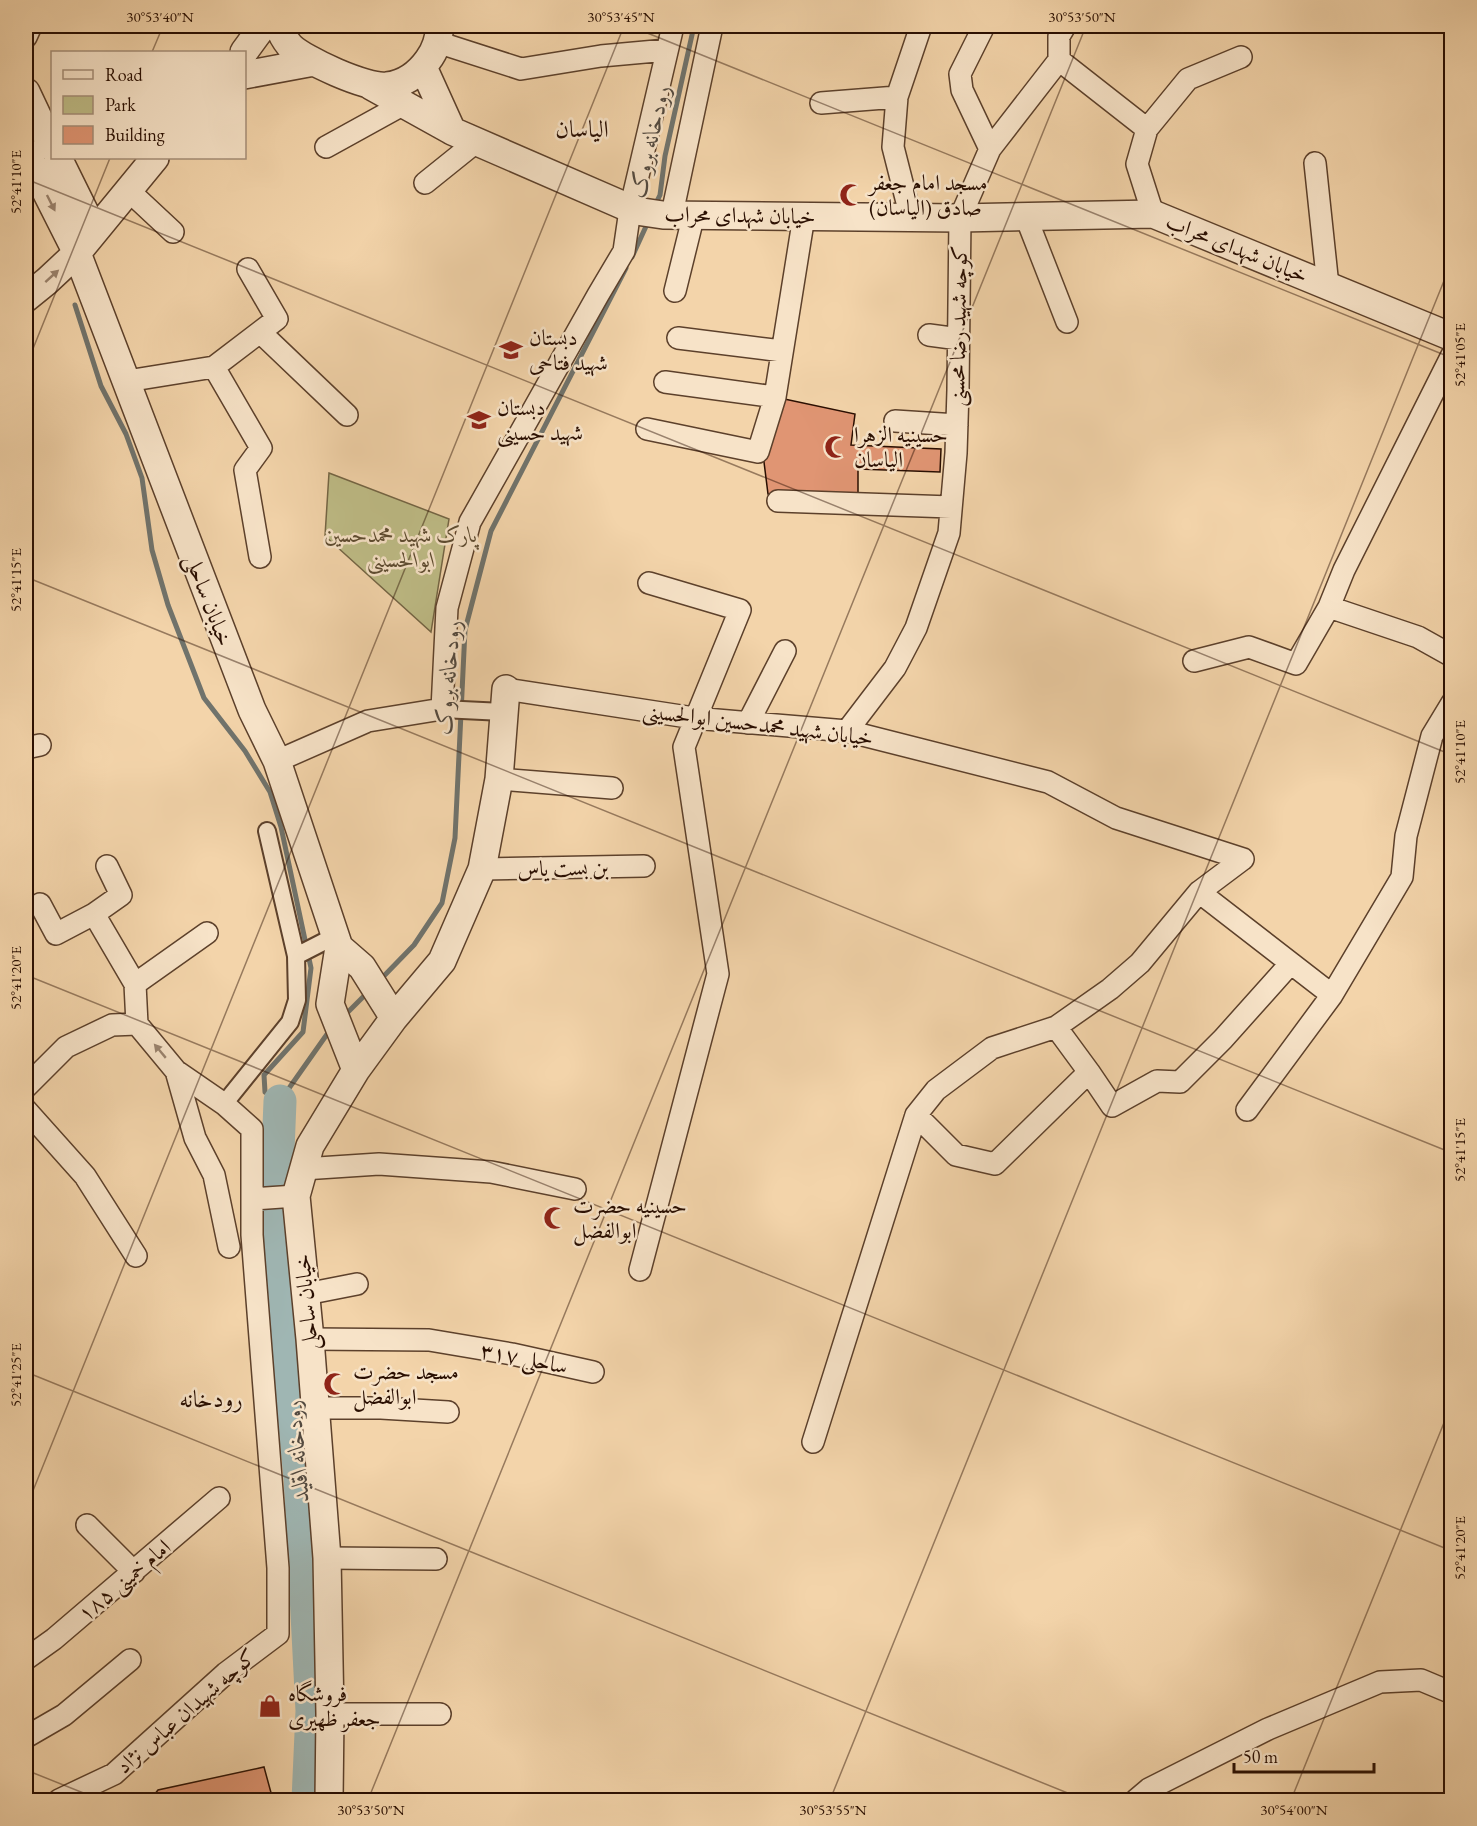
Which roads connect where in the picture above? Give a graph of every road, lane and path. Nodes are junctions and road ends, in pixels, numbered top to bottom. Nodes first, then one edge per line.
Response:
1 (31, 26) edge
2 (263, 26) edge
3 (279, 26) edge
4 (673, 26) edge
5 (712, 26) edge
6 (921, 26) edge
7 (984, 26) edge
8 (1065, 26) edge
9 (438, 34) edge
10 (26, 37) edge
11 (667, 50) junction
12 (245, 51) edge
13 (1241, 57) dead end
14 (1059, 60) junction
15 (314, 62) junction
16 (423, 67) junction
17 (246, 75) edge
18 (371, 86) junction
19 (26, 92) edge
20 (897, 98) junction
21 (822, 103) dead end
22 (404, 105) junction
23 (1147, 129) junction
24 (464, 137) junction
25 (51, 145) edge
26 (326, 147) dead end
27 (990, 149) junction
28 (26, 152) edge
29 (58, 159) edge
30 (148, 160) edge
31 (1315, 163) dead end
32 (424, 183) dead end
33 (128, 190) junction
34 (633, 210) junction
35 (676, 214) junction
36 (1153, 214) junction
37 (804, 216) junction
38 (1026, 217) junction
39 (911, 218) junction
40 (960, 218) junction
41 (94, 231) junction
42 (173, 232) dead end
43 (77, 253) junction
44 (248, 269) dead end
45 (1328, 286) junction
46 (675, 291) dead end
47 (26, 298) edge
48 (1067, 322) dead end
49 (260, 332) junction
50 (929, 335) dead end
51 (1452, 337) edge
52 (678, 338) dead end
53 (959, 339) junction
54 (782, 351) junction
55 (1452, 355) edge
56 (214, 367) junction
57 (127, 381) junction
58 (665, 382) dead end
59 (775, 398) junction
60 (347, 415) dead end
61 (895, 421) dead end
62 (957, 425) junction
63 (647, 429) dead end
64 (778, 501) dead end
65 (951, 507) junction
66 (260, 557) dead end
67 (649, 583) dead end
68 (1329, 607) junction
69 (785, 651) dead end
70 (1452, 656) edge
71 (1194, 661) dead end
72 (504, 700) junction
73 (1452, 703) edge
74 (442, 709) junction
75 (694, 718) junction
76 (748, 723) junction
77 (848, 731) junction
78 (277, 761) junction
79 (499, 779) junction
80 (612, 788) dead end
81 (267, 831) dead end
82 (106, 866) dead end
83 (644, 866) dead end
84 (482, 869) junction
85 (1199, 892) junction
86 (40, 904) dead end
87 (94, 914) junction
88 (207, 933) dead end
89 (337, 941) junction
90 (296, 956) junction
91 (1290, 964) junction
92 (135, 984) junction
93 (1332, 995) junction
94 (389, 1010) junction
95 (137, 1024) junction
96 (1056, 1027) junction
97 (356, 1070) junction
98 (176, 1071) junction
99 (1089, 1072) junction
100 (26, 1087) edge
101 (224, 1104) junction
102 (26, 1110) edge
103 (1247, 1110) dead end
104 (916, 1115) junction
105 (303, 1169) junction
106 (575, 1188) dead end
107 (289, 1196) junction
108 (255, 1198) junction
109 (229, 1247) dead end
110 (136, 1256) dead end
111 (640, 1270) dead end
112 (357, 1284) dead end
113 (306, 1294) junction
114 (310, 1339) junction
115 (593, 1372) dead end
116 (315, 1408) junction
117 (448, 1412) dead end
118 (813, 1443) dead end
119 (219, 1498) dead end
120 (87, 1525) dead end
121 (327, 1558) junction
122 (436, 1559) dead end
123 (134, 1572) junction
124 (26, 1659) edge
125 (130, 1660) dead end
126 (1452, 1693) edge
127 (330, 1714) junction
128 (440, 1714) dead end
129 (26, 1737) edge
130 (59, 1800) edge
131 (329, 1800) edge
132 (1136, 1800) edge

1 - 10 street
2 - 12 street
3 - 15 street, خیابان شهدای محراب
4 - 11 street
5 - 35 street
6 - 20 street
7 - 27 street
8 - 14 street
9 - 11 street
9 - 16 street
11 - 34 street
13 - 23 street
14 - 23 street
14 - 27 street
15 - 17 street
15 - 18 street, خیابان شهدای محراب
16 - 18 street
16 - 24 street
18 - 22 street, خیابان شهدای محراب
19 - 25 street
20 - 21 street
20 - 39 street
22 - 24 street, خیابان شهدای محراب
22 - 26 street
23 - 36 street
24 - 32 street
24 - 34 street, خیابان شهدای محراب
27 - 40 street
28 -> 43 street, خیابان ساحلی
29 - 41 street
30 - 33 street
31 - 45 street
33 - 41 street
33 - 42 street
34 - 35 street, خیابان شهدای محراب
34 - 74 street
35 - 37 street, خیابان شهدای محراب
35 - 46 street
36 - 38 street, خیابان شهدای محراب
36 - 45 street, خیابان شهدای محراب
37 - 39 street, خیابان شهدای محراب
37 - 54 street
38 - 40 street, خیابان شهدای محراب
38 - 48 street
39 - 40 street, خیابان شهدای محراب
40 - 53 street, کوچه شهید رضا محسنی
41 - 43 street
47 -> 43 street
43 - 57 street, خیابان ساحلی
44 - 49 street
45 - 51 street, خیابان شهدای محراب
49 - 56 street
49 - 60 street
50 - 53 street
52 - 54 street
53 - 62 street, کوچه شهید رضا محسنی
54 - 59 street
55 - 68 street
56 - 57 street
56 - 66 street
57 - 78 street, خیابان ساحلی
58 - 59 street
59 - 63 street
61 - 62 street
62 - 65 street, کوچه شهید رضا محسنی
64 - 65 street
65 - 77 street, کوچه شهید رضا محسنی
67 - 75 street
68 - 70 street
68 - 71 street
69 - 76 street
72 - 74 street
72 - 75 street, خیابان شهید محمدحسین ابوالحسینی
72 - 79 street, خیابان ساحلی
73 - 93 street
74 - 78 street
75 - 76 street, خیابان شهید محمدحسین ابوالحسینی
75 - 111 street
76 - 77 street, خیابان شهید محمدحسین ابوالحسینی
77 - 85 street, خیابان شهید محمدحسین ابوالحسینی
78 - 89 street, خیابان ساحلی
79 - 80 street
79 - 84 street, خیابان ساحلی
81 - 90 street
82 - 87 street
83 - 84 street, بن بست یاس
84 - 94 street, خیابان ساحلی
85 - 91 street
85 - 96 street
86 - 87 street
87 - 92 street
88 - 92 street
89 - 90 street
89 - 94 street
89 - 97 street, خیابان ساحلی
90 - 101 street
91 - 93 street
91 - 99 street
92 - 95 street
93 - 103 street
94 - 97 street, خیابان ساحلی
98 -> 95 street
95 - 100 street
96 - 99 street
96 - 104 street
97 - 105 street, خیابان ساحلی
98 - 101 street
98 - 109 street
99 - 104 street
101 - 108 street
102 - 110 street
104 - 118 street
105 - 106 street
105 - 107 street, خیابان ساحلی
107 - 108 street
107 - 113 street, خیابان ساحلی
108 - 130 street, کوچه شهیدان عباس نژاد
112 - 113 street
113 - 114 street, خیابان ساحلی
114 - 115 street, ساحلی ۳۱۷
114 - 116 street, خیابان ساحلی
116 - 117 street
116 - 121 street, خیابان ساحلی
119 - 123 street, امام خمینی ۱۸۵
120 - 123 street
121 - 122 street
121 - 127 street, خیابان ساحلی
123 - 124 street, امام خمینی ۱۸۵
125 - 129 street
126 - 132 street
127 - 128 street
127 - 131 street, خیابان ساحلی

